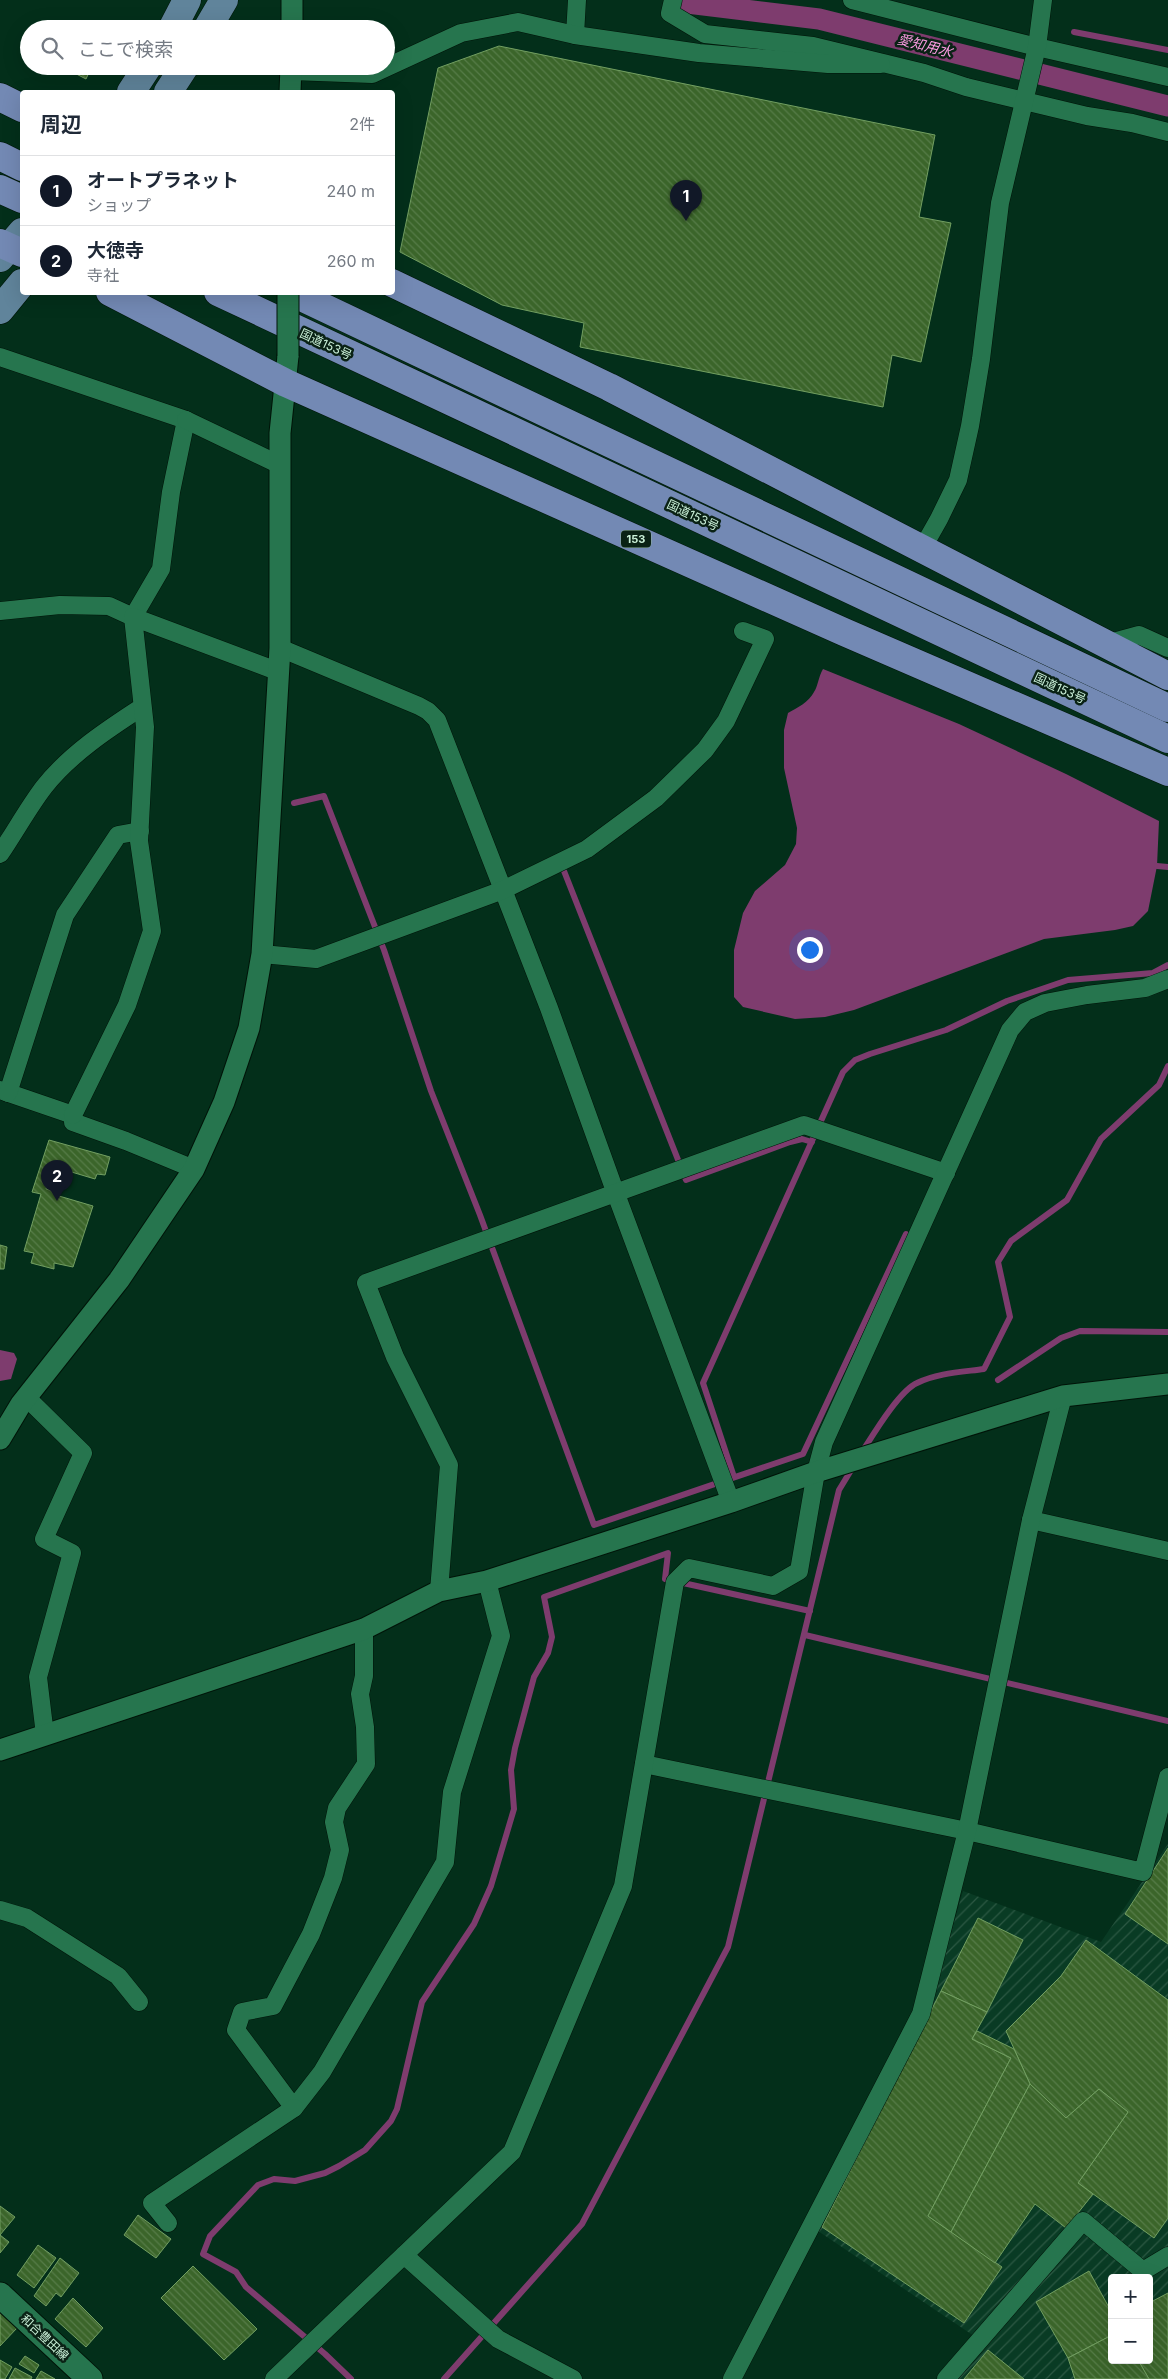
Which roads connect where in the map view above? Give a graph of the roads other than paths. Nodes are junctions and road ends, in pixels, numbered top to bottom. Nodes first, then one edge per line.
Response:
1 (187, 0) edge
2 (224, 0) edge
3 (292, 0) edge
4 (577, 0) edge
5 (673, 0) edge
6 (852, 0) edge
7 (1043, 0) edge
8 (177, 20) edge
9 (213, 20) edge
10 (292, 20) edge
11 (575, 35) junction
12 (1037, 47) junction
13 (395, 63) edge
14 (882, 64) junction
15 (142, 75) edge
16 (179, 75) edge
17 (291, 75) edge
18 (1168, 77) edge
19 (132, 90) edge
20 (169, 90) edge
21 (290, 90) edge
22 (1025, 96) junction
23 (0, 97) edge
24 (20, 107) edge
25 (1168, 132) edge
26 (0, 156) edge
27 (20, 165) edge
28 (0, 189) edge
29 (20, 199) edge
30 (395, 284) edge
31 (20, 286) edge
32 (117, 295) edge
33 (224, 295) edge
34 (289, 295) edge
35 (295, 295) edge
36 (0, 310) edge
37 (0, 357) edge
38 (287, 369) junction
39 (186, 420) junction
40 (280, 465) junction
41 (922, 549) junction
42 (0, 611) edge
43 (133, 617) junction
44 (743, 631) dead end
45 (1106, 644) junction
46 (280, 648) junction
47 (1168, 648) edge
48 (277, 671) junction
49 (1168, 676) edge
50 (142, 707) junction
51 (1168, 708) edge
52 (1168, 739) edge
53 (1166, 772) edge
54 (140, 831) junction
55 (0, 854) edge
56 (503, 890) junction
57 (262, 954) junction
58 (1168, 979) edge
59 (4, 1091) edge
60 (73, 1114) junction
61 (194, 1169) junction
62 (946, 1173) junction
63 (616, 1194) junction
64 (1168, 1384) edge
65 (1063, 1396) junction
66 (26, 1397) junction
67 (0, 1439) edge
68 (816, 1472) junction
69 (731, 1502) junction
70 (1031, 1520) junction
71 (1168, 1551) edge
72 (487, 1581) junction
73 (439, 1591) junction
74 (364, 1629) junction
75 (45, 1735) junction
76 (0, 1750) edge
77 (644, 1764) junction
78 (1168, 1776) edge
79 (967, 1831) junction
80 (0, 1910) edge
81 (139, 2002) dead end
82 (294, 2108) junction
83 (168, 2223) dead end
84 (404, 2255) junction
85 (1168, 2256) edge
86 (0, 2295) edge
87 (88, 2378) edge
88 (274, 2379) edge
89 (573, 2379) edge
90 (732, 2379) edge
91 (946, 2379) edge

1 - 8 main road
2 - 9 main road
3 - 10 street
4 - 11 street
5 - 14 street
6 - 12 street
7 - 12 street
11 - 13 street
11 - 14 street
12 - 18 street
12 - 22 street
14 - 22 street
15 - 19 main road
16 - 20 main road
17 - 21 street
22 - 25 street
22 - 41 street
23 - 24 highway
26 - 27 highway
28 - 29 highway
30 - 41 highway
31 - 36 main road
32 - 38 highway, 153
33 - 52 highway, 国道153号
34 - 38 street, bridge
35 - 51 highway
37 - 39 street
38 - 40 street
38 - 53 highway, 153
39 - 40 street
39 - 43 street
40 - 46 street
41 - 45 highway
42 - 43 street
43 - 48 street
43 - 50 street
44 - 56 street
45 - 47 street
45 - 49 highway
46 - 48 street
46 - 56 street
48 - 57 street
50 - 54 street
50 - 55 street
54 - 59 street
54 - 60 street
56 - 57 street
56 - 63 street
57 - 61 street
58 - 62 street
59 - 60 street
60 - 61 street
61 - 66 street
62 - 63 street
62 - 68 street
63 - 69 street
63 - 73 street
64 - 65 street
65 - 68 street
65 - 70 street
66 - 67 street
66 - 75 street
68 - 69 street
68 - 77 street
69 - 72 street
70 - 71 street
70 - 79 street
72 - 73 street
72 - 82 street
73 - 74 street
74 - 75 street
74 - 82 street
75 - 76 street
77 - 79 street
77 - 84 street
78 - 79 street
79 - 90 street
80 - 81 street
82 - 83 street
84 - 88 street
84 - 89 street
85 - 91 street
86 - 87 main road, 和合豊田線

